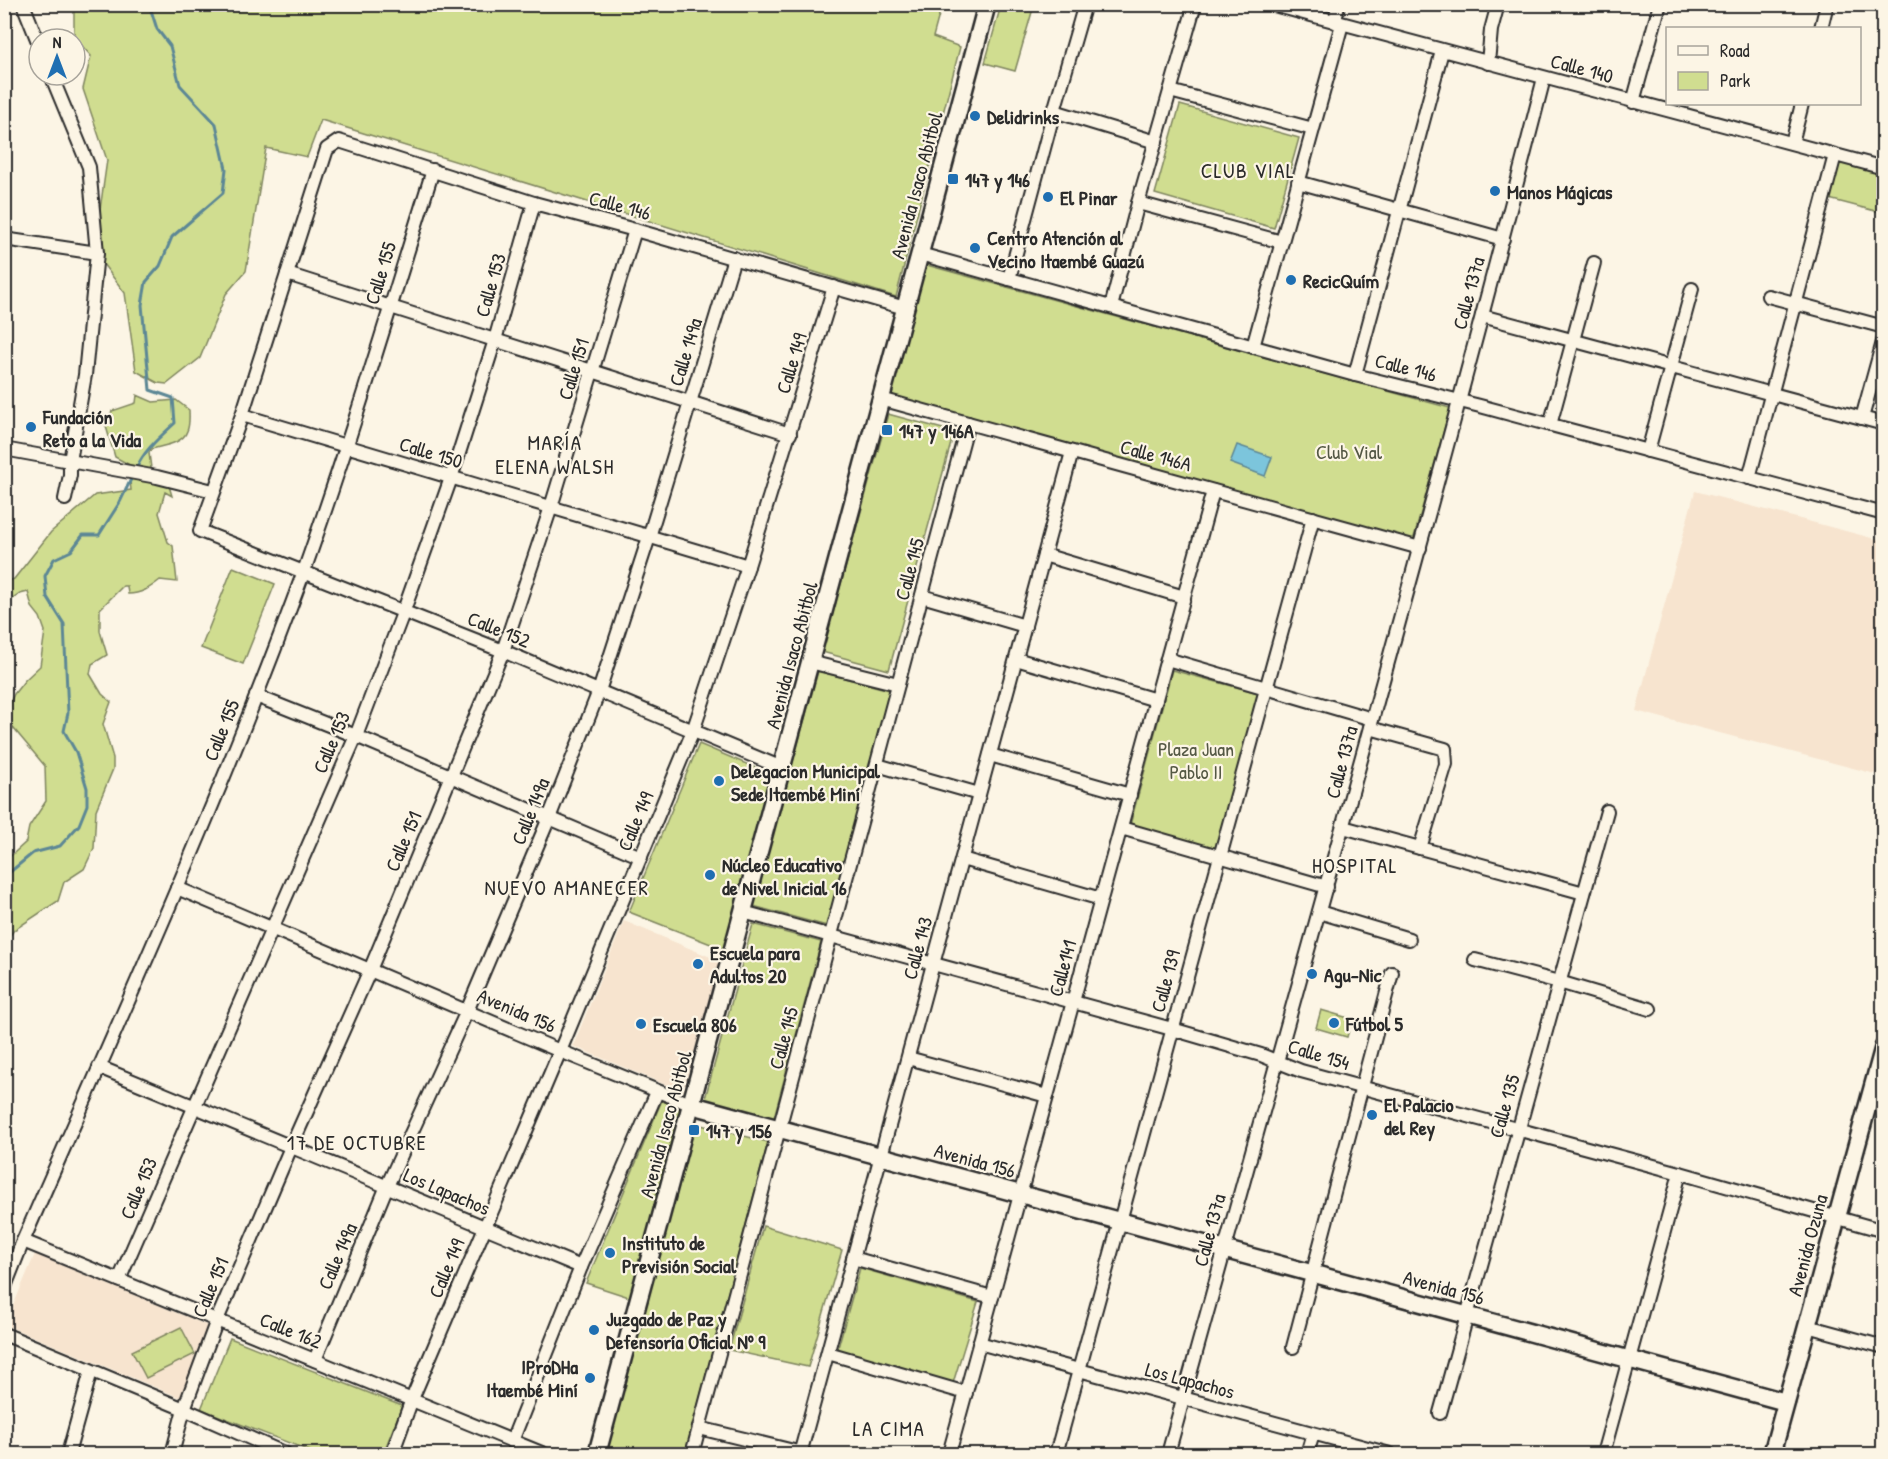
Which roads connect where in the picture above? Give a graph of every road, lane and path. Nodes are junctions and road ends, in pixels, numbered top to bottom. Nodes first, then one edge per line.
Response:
1 (23, 4) edge
2 (987, 4) edge
3 (1085, 4) edge
4 (1195, 4) edge
5 (1270, 4) edge
6 (1338, 4) edge
7 (1498, 4) edge
8 (1660, 4) edge
9 (1827, 4) edge
10 (1338, 23) junction
11 (32, 27) edge
12 (1821, 27) edge
13 (1442, 51) junction
14 (1488, 63) junction
15 (1544, 78) junction
16 (56, 87) edge
17 (1170, 92) junction
18 (1633, 102) junction
19 (1802, 105) edge
20 (1054, 111) junction
21 (1313, 129) junction
22 (1156, 142) junction
23 (1792, 143) junction
24 (1835, 155) junction
25 (1884, 168) edge
26 (433, 171) junction
27 (1298, 182) junction
28 (534, 202) junction
29 (1138, 203) junction
30 (1399, 211) junction
31 (635, 230) junction
32 (4, 239) edge
33 (1503, 239) junction
34 (1282, 242) junction
35 (97, 253) junction
36 (920, 254) junction
37 (734, 258) junction
38 (1594, 263) dead end
39 (287, 274) junction
40 (1010, 279) junction
41 (834, 287) junction
42 (1692, 289) dead end
43 (1768, 296) dead end
44 (1795, 303) junction
45 (390, 307) junction
46 (1111, 307) junction
47 (905, 308) junction
48 (1482, 316) junction
49 (1884, 327) edge
50 (1884, 338) edge
51 (495, 340) junction
52 (1573, 341) junction
53 (1253, 347) junction
54 (1671, 367) junction
55 (593, 371) junction
56 (1355, 375) junction
57 (1772, 394) junction
58 (881, 399) junction
59 (1460, 400) junction
60 (690, 402) junction
61 (242, 415) junction
62 (1862, 418) junction
63 (968, 423) junction
64 (1884, 424) edge
65 (1550, 425) junction
66 (790, 434) junction
67 (347, 447) junction
68 (4, 449) edge
69 (1648, 451) junction
70 (1072, 452) junction
71 (70, 461) junction
72 (451, 478) junction
73 (1749, 478) junction
74 (213, 491) junction
75 (1213, 491) junction
76 (65, 499) dead end
77 (551, 507) junction
78 (1884, 514) edge
79 (1313, 518) junction
80 (649, 537) junction
81 (1420, 548) junction
82 (1044, 555) junction
83 (748, 567) junction
84 (303, 573) junction
85 (922, 596) junction
86 (1184, 597) junction
87 (403, 613) junction
88 (1025, 626) junction
89 (503, 651) junction
90 (1016, 659) junction
91 (1167, 659) junction
92 (810, 662) junction
93 (898, 684) junction
94 (1266, 688) junction
95 (599, 691) junction
96 (256, 696) junction
97 (1156, 700) junction
98 (1371, 724) junction
99 (693, 731) junction
100 (356, 736) junction
101 (990, 755) junction
102 (876, 765) junction
103 (782, 768) junction
104 (450, 777) junction
105 (979, 795) junction
106 (1130, 795) junction
107 (1607, 811) dead end
108 (549, 818) junction
109 (1343, 826) junction
110 (1121, 828) junction
111 (1420, 848) junction
112 (641, 857) junction
113 (1220, 857) junction
114 (962, 859) junction
115 (1327, 887) junction
116 (177, 888) junction
117 (1584, 893) junction
118 (1101, 899) junction
119 (743, 912) junction
120 (1319, 912) junction
121 (272, 929) junction
122 (831, 936) junction
123 (1409, 939) dead end
124 (1475, 960) dead end
125 (933, 963) junction
126 (370, 970) junction
127 (1392, 973) dead end
128 (1559, 982) junction
129 (1073, 1003) junction
130 (1650, 1009) dead end
131 (467, 1011) junction
132 (1172, 1029) junction
133 (1884, 1046) edge
134 (560, 1051) junction
135 (908, 1058) junction
136 (1276, 1061) junction
137 (99, 1067) junction
138 (1362, 1087) junction
139 (657, 1092) junction
140 (1047, 1096) junction
141 (692, 1105) junction
142 (194, 1107) junction
143 (779, 1128) junction
144 (1518, 1130) junction
145 (291, 1147) junction
146 (881, 1156) junction
147 (1680, 1173) junction
148 (387, 1186) junction
149 (1020, 1194) junction
150 (1836, 1218) junction
151 (1120, 1221) junction
152 (485, 1228) junction
153 (1884, 1231) edge
154 (23, 1240) junction
155 (1224, 1249) junction
156 (853, 1258) junction
157 (581, 1267) junction
158 (1313, 1274) junction
159 (119, 1280) junction
160 (4, 1289) edge
161 (992, 1297) junction
162 (1467, 1315) junction
163 (217, 1320) junction
164 (1807, 1326) junction
165 (4, 1334) edge
166 (980, 1343) junction
167 (1293, 1347) dead end
168 (1884, 1347) edge
169 (828, 1353) junction
170 (1629, 1359) junction
171 (315, 1360) junction
172 (1079, 1370) junction
173 (91, 1371) junction
174 (966, 1393) junction
175 (1183, 1398) junction
176 (412, 1399) junction
177 (1786, 1402) junction
178 (183, 1409) junction
179 (1440, 1413) dead end
180 (699, 1428) junction
181 (1313, 1434) junction
182 (512, 1441) junction
183 (1777, 1453) edge
184 (286, 1454) edge
185 (802, 1454) edge
186 (68, 1455) edge
187 (172, 1455) edge
188 (392, 1455) edge
189 (544, 1455) edge
190 (597, 1455) edge
191 (692, 1455) edge
192 (949, 1455) edge
193 (1056, 1455) edge
194 (1168, 1455) edge
195 (1307, 1455) edge
196 (1390, 1455) edge
197 (1603, 1455) edge

1 - 11 street
2 - 36 main road, Avenida Isaco Abitbol
3 - 20 street
4 - 17 street
5 - 10 street, Calle 140
6 - 10 street
7 - 14 street
8 - 18 street
9 - 12 street
10 - 13 street, Calle 140
10 - 21 street
13 - 14 street, Calle 140
13 - 30 street
14 - 15 street, Calle 140
15 - 18 street, Calle 140
15 - 33 street, Calle 137a
16 - 35 street
17 - 21 street
17 - 22 street
18 - 23 street, Calle 140
19 - 23 street
20 - 22 street
20 - 40 street
21 - 27 street
22 - 29 street
23 - 24 street, Calle 140
24 - 25 street, Calle 140
24 - 44 street
26 - 28 street, Calle 146
26 - 39 street, Calle 146
26 - 45 street, Calle 155
27 - 30 street
27 - 34 street
28 - 31 street, Calle 146
28 - 51 street, Calle 153
29 - 34 street
29 - 46 street
30 - 33 street
30 - 56 street
31 - 37 street, Calle 146
31 - 55 street, Calle 151
32 - 35 street
33 - 48 street, Calle 137a
34 - 53 street
35 - 71 street
36 - 40 street, Calle 146
36 - 47 main road, Avenida Isaco Abitbol
37 - 41 street, Calle 146
37 - 60 street, Calle 149a
38 - 52 street
39 - 45 street
39 - 61 street
40 - 46 street, Calle 146
41 - 47 street, Calle 146
41 - 66 street, Calle 149
42 - 54 street
43 - 44 street
44 - 49 street
44 - 57 street
45 - 51 street
45 - 67 street, Calle 155
46 - 53 street, Calle 146
47 - 58 main road, Avenida Isaco Abitbol
48 - 52 street
48 - 59 street, Calle 137a
50 - 62 street
51 - 55 street
51 - 72 street, Calle 153
52 - 54 street
52 - 65 street
53 - 56 street, Calle 146
54 - 57 street
54 - 69 street
55 - 60 street
55 - 77 street, Calle 151
56 - 59 street, Calle 146
57 - 62 street
57 - 73 street
58 - 63 street, Calle 146A
58 - 92 main road, Avenida Isaco Abitbol
59 - 65 street, Calle 146
59 - 81 street, Calle 137a
60 - 66 street
60 - 80 street, Calle 149a
61 - 67 street, Calle 150
61 - 74 street
62 - 64 street
63 - 70 street, Calle 146A
63 - 85 street, Calle 145
65 - 69 street, Calle 146
66 - 83 street, Calle 149
67 - 72 street, Calle 150
67 - 84 street, Calle 155
68 - 71 street
69 - 73 street, Calle 146
70 - 75 street, Calle 146A
70 - 82 street, Calle 143
71 - 74 street
71 - 76 street
72 - 77 street, Calle 150
72 - 87 street, Calle 153
73 - 78 street, Calle 146
74 - 84 street, Calle 152
75 - 79 street, Calle 146A
75 - 86 street, Calle141
77 - 80 street, Calle 150
77 - 89 street, Calle 151
79 - 81 street, Calle 146A
79 - 94 street, Calle 139
80 - 83 street, Calle 150
80 - 95 street, Calle 149a
81 - 98 street, Calle 137a
82 - 86 street
82 - 88 street, Calle 143
83 - 99 street, Calle 149
84 - 87 street, Calle 152
84 - 96 street, Calle 155
85 - 88 street
85 - 93 street, Calle 145
86 - 91 street, Calle141
87 - 89 street, Calle 152
87 - 100 street, Calle 153
88 - 90 street, Calle 143
89 - 95 street, Calle 152
89 - 104 street, Calle 151
90 - 97 street
90 - 101 street, Calle 143
91 - 94 street
91 - 97 street, Calle141
92 - 93 street
92 - 103 main road, Avenida Isaco Abitbol
93 - 102 street, Calle 145
94 - 98 street
94 - 113 street, Calle 139
95 - 99 street, Calle 152
95 - 108 street, Calle 149a
96 - 100 street
96 - 116 street, Calle 155
97 - 106 street, Calle141
98 - 109 street, Calle 137a
98 - 111 street
99 - 103 street, Calle 152
99 - 112 street, Calle 149
100 - 104 street
100 - 121 street, Calle 153
101 - 105 street, Calle 143
101 - 106 street
102 - 105 street
102 - 122 street, Calle 145
103 - 119 main road, Avenida Isaco Abitbol
104 - 108 street
104 - 126 street, Calle 151
105 - 114 street, Calle 143
106 - 110 street, Calle141
107 - 117 street, Calle 135
108 - 112 street
108 - 131 street, Calle 149a
109 - 111 street
109 - 115 street, Calle 137a
110 - 113 street
110 - 118 street, Calle141
111 - 117 street
112 - 134 street, Calle 149
113 - 115 street
113 - 132 street, Calle 139
114 - 118 street
114 - 125 street, Calle 143
115 - 120 street, Calle 137a
116 - 121 street, Avenida 156
116 - 137 street, Calle 155
117 - 128 street, Calle 135
118 - 129 street, Calle141
119 - 122 street, Calle 154
119 - 141 main road, Avenida Isaco Abitbol
120 - 123 street
120 - 136 street, Calle 137a
121 - 126 street, Avenida 156
121 - 142 street, Calle 153
122 - 125 street, Calle 154
122 - 143 street, Calle 145
124 - 128 street
125 - 129 street, Calle 154
125 - 135 street, Calle 143
126 - 131 street, Avenida 156
126 - 145 street, Calle 151
127 - 138 street
128 - 130 street
128 - 144 street, Calle 135
129 - 132 street, Calle 154
129 - 140 street, Calle141
131 - 134 street, Avenida 156
131 - 148 street, Calle 149a
132 - 136 street, Calle 154
132 - 151 street, Calle 139
133 - 150 main road, Avenida Ozuna
134 - 139 street, Avenida 156
134 - 152 street, Calle 149
135 - 140 street
135 - 146 street, Calle 143
136 - 138 street, Calle 154
136 - 155 street, Calle 137a
137 - 142 street, Los Lapachos
137 - 154 street, Calle 155
138 - 144 street, Calle 154
138 - 158 street
139 - 141 street, Avenida 156
139 - 157 street
140 - 149 street, Calle141
141 - 143 main road, Avenida 156
141 - 190 main road, Avenida Isaco Abitbol
142 - 145 street, Los Lapachos
142 - 159 street, Calle 153
143 - 146 main road, Avenida 156
143 - 180 street, Calle 145
144 - 147 street, Calle 154
144 - 162 street, Calle 135
145 - 148 street, Los Lapachos
145 - 163 street, Calle 151
146 - 149 main road, Avenida 156
146 - 156 street, Calle 143
147 - 150 street, Calle 154
147 - 170 street
148 - 152 street, Los Lapachos
148 - 171 street, Calle 149a
149 - 151 main road, Avenida 156
149 - 161 street, Calle141
150 - 153 street, Calle 154
150 - 164 main road, Avenida Ozuna
151 - 155 main road, Avenida 156
151 - 172 street, Calle 139
152 - 157 street, Los Lapachos
152 - 176 street, Calle 149
154 - 159 street, Calle 162
154 - 160 street, Calle 155
155 - 158 main road, Avenida 156
155 - 175 street, Calle 137a
156 - 161 street
156 - 169 street, Calle 143
157 - 182 street
158 - 162 main road, Avenida 156
158 - 167 street
159 - 163 street, Calle 162
161 - 166 street, Calle141
162 - 170 main road, Avenida 156
162 - 179 street, Calle 135
163 - 171 street, Calle 162
163 - 178 street, Calle 151
164 - 168 street
164 - 177 main road, Avenida Ozuna
165 - 173 street
166 - 172 street, Los Lapachos
166 - 174 street, Calle141
169 - 174 street
169 - 185 street, Calle 143
170 - 177 main road, Avenida 156
170 - 197 street
171 - 176 street, Calle 162
172 - 175 street, Los Lapachos
172 - 193 street, Calle 139
173 - 178 street
173 - 186 street
174 - 192 street, Calle141
175 - 181 street, Los Lapachos
175 - 194 street, Calle 137a
176 - 182 street, Calle 162
176 - 188 street, Calle 149
177 - 183 main road, Avenida Ozuna
178 - 184 street
178 - 187 street, Calle 151
180 - 185 street
180 - 191 street, Calle 145
181 - 195 street
181 - 196 street, Los Lapachos
182 - 189 street, Calle 162

